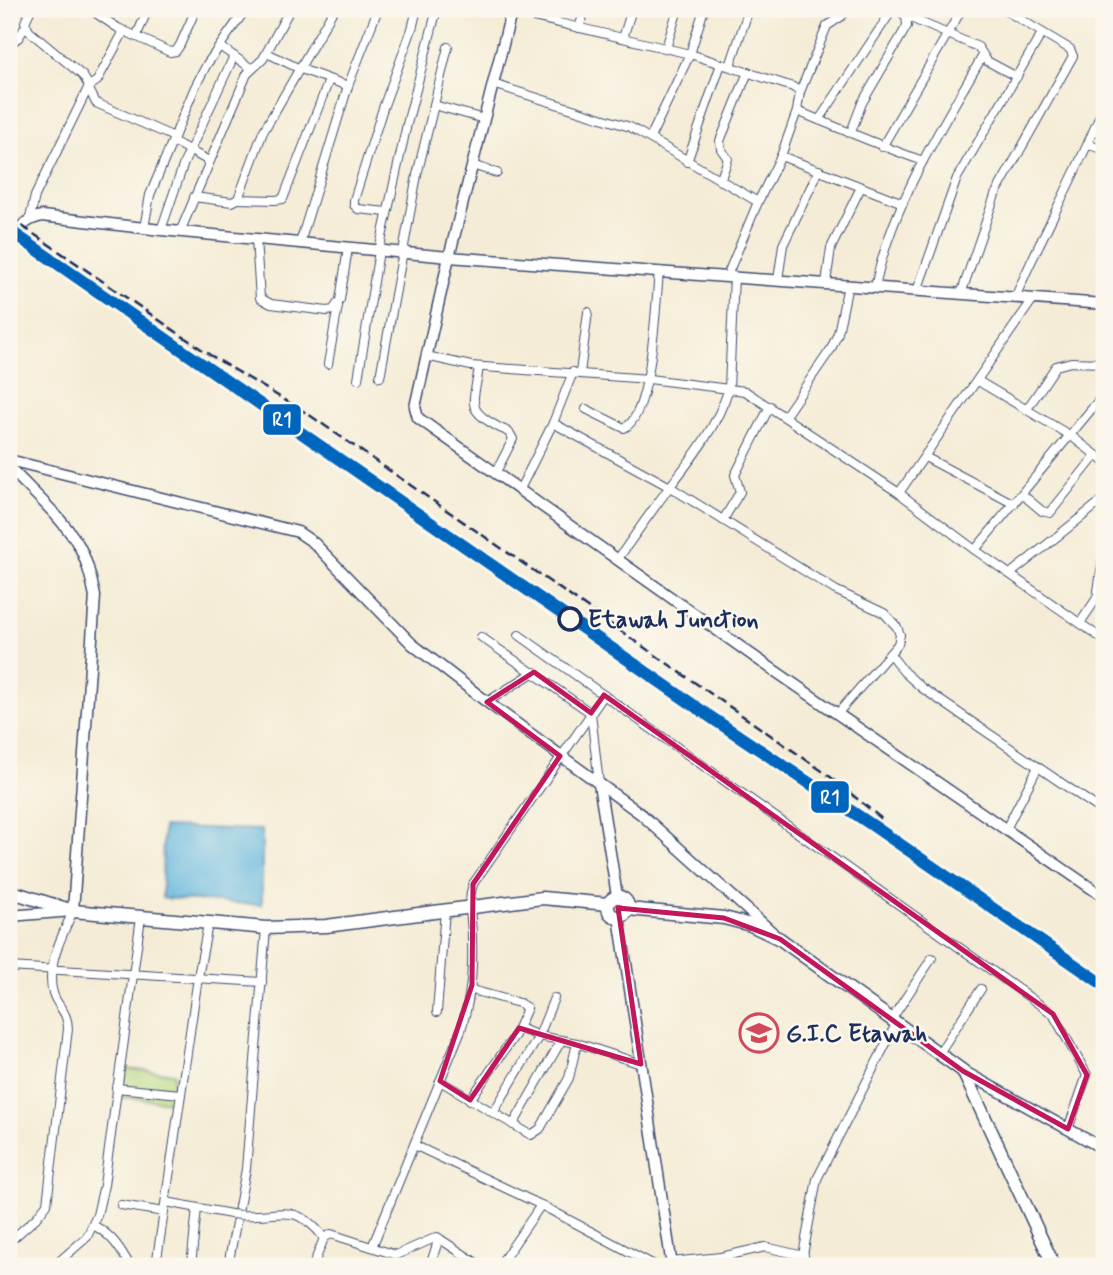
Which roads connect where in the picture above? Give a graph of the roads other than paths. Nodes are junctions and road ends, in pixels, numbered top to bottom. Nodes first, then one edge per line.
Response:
1 (31, 9) edge
2 (96, 9) edge
3 (148, 9) edge
4 (196, 9) edge
5 (246, 9) edge
6 (290, 9) edge
7 (334, 9) edge
8 (378, 9) edge
9 (417, 9) edge
10 (437, 9) edge
11 (585, 9) edge
12 (632, 9) edge
13 (678, 9) edge
14 (704, 9) edge
15 (749, 9) edge
16 (846, 9) edge
17 (895, 9) edge
18 (962, 9) edge
19 (1003, 9) edge
20 (508, 10) edge
21 (906, 16) junction
22 (26, 27) junction
23 (579, 28) junction
24 (9, 29) edge
25 (124, 31) junction
26 (948, 33) junction
27 (1042, 33) junction
28 (19, 37) junction
29 (136, 37) junction
30 (623, 37) junction
31 (9, 45) edge
32 (221, 47) junction
33 (449, 47) dead end
34 (666, 48) junction
35 (267, 53) junction
36 (690, 54) junction
37 (234, 56) junction
38 (982, 57) junction
39 (725, 65) junction
40 (298, 68) junction
41 (252, 69) junction
42 (748, 72) junction
43 (1017, 77) junction
44 (329, 79) junction
45 (493, 84) junction
46 (348, 86) junction
47 (89, 87) junction
48 (800, 92) junction
49 (434, 105) junction
50 (797, 111) junction
51 (1104, 111) edge
52 (484, 118) junction
53 (819, 120) junction
54 (851, 132) junction
55 (174, 137) junction
56 (650, 138) junction
57 (1088, 145) junction
58 (883, 147) junction
59 (1104, 149) edge
60 (190, 151) junction
61 (781, 156) junction
62 (923, 161) junction
63 (209, 162) junction
64 (687, 162) junction
65 (472, 165) junction
66 (819, 170) junction
67 (497, 173) dead end
68 (720, 181) junction
69 (861, 187) junction
70 (194, 197) junction
71 (238, 199) junction
72 (758, 202) junction
73 (903, 203) junction
74 (387, 212) junction
75 (30, 218) junction
76 (144, 229) junction
77 (161, 230) junction
78 (180, 232) junction
79 (256, 239) junction
80 (300, 243) junction
81 (9, 244) edge
82 (348, 248) junction
83 (379, 251) junction
84 (404, 253) junction
85 (449, 257) junction
86 (659, 271) junction
87 (731, 276) junction
88 (778, 280) junction
89 (826, 284) junction
90 (848, 285) junction
91 (875, 287) junction
92 (917, 291) junction
93 (961, 294) junction
94 (1015, 298) junction
95 (1033, 299) junction
96 (1104, 304) edge
97 (338, 306) junction
98 (587, 312) dead end
99 (426, 356) junction
100 (1104, 363) edge
101 (328, 364) dead end
102 (479, 367) junction
103 (577, 372) junction
104 (380, 377) dead end
105 (358, 379) dead end
106 (649, 379) junction
107 (978, 381) junction
108 (729, 388) junction
109 (1104, 394) edge
110 (770, 406) junction
111 (1027, 409) junction
112 (586, 410) dead end
113 (785, 416) junction
114 (553, 423) junction
115 (1071, 436) junction
116 (1096, 455) junction
117 (925, 457) junction
118 (9, 460) edge
119 (1104, 461) edge
120 (9, 467) edge
121 (495, 474) junction
122 (670, 487) junction
123 (519, 491) junction
124 (900, 494) junction
125 (1023, 495) junction
126 (1104, 499) edge
127 (1014, 504) junction
128 (723, 520) junction
129 (975, 550) junction
130 (1104, 551) edge
131 (618, 559) junction
132 (1010, 574) junction
133 (1080, 623) junction
134 (519, 635) dead end
135 (481, 637) dead end
136 (1104, 640) edge
137 (890, 654) junction
138 (534, 672) junction
139 (604, 695) junction
140 (487, 702) junction
141 (591, 713) junction
142 (838, 713) junction
143 (560, 755) junction
144 (1038, 767) junction
145 (599, 784) junction
146 (1104, 813) edge
147 (1006, 829) junction
148 (9, 891) edge
149 (1104, 897) edge
150 (613, 900) junction
151 (470, 907) junction
152 (73, 911) junction
153 (445, 911) junction
154 (624, 913) junction
155 (9, 916) edge
156 (141, 917) junction
157 (208, 924) junction
158 (266, 929) junction
159 (780, 939) junction
160 (932, 958) dead end
161 (9, 967) edge
162 (52, 968) junction
163 (133, 974) junction
164 (198, 977) junction
165 (262, 982) junction
166 (981, 989) dead end
167 (472, 990) junction
168 (554, 998) dead end
169 (437, 1013) dead end
170 (893, 1022) junction
171 (519, 1028) junction
172 (539, 1036) junction
173 (561, 1041) junction
174 (577, 1043) junction
175 (939, 1053) junction
176 (641, 1064) junction
177 (963, 1071) junction
178 (440, 1082) junction
179 (116, 1088) junction
180 (181, 1094) junction
181 (470, 1100) junction
182 (493, 1114) junction
183 (513, 1125) junction
184 (1068, 1129) junction
185 (414, 1145) junction
186 (1104, 1149) edge
187 (166, 1202) junction
188 (121, 1205) dead end
189 (541, 1205) junction
190 (197, 1208) junction
191 (164, 1212) junction
192 (93, 1225) junction
193 (324, 1238) junction
194 (439, 1238) junction
195 (9, 1242) edge
196 (372, 1247) junction
197 (804, 1256) junction
198 (1048, 1260) edge
199 (672, 1264) edge
200 (127, 1265) edge
201 (55, 1266) edge
202 (156, 1266) edge
203 (191, 1266) edge
204 (228, 1266) edge
205 (313, 1266) edge
206 (430, 1266) edge
207 (481, 1266) edge
208 (499, 1266) edge
209 (656, 1266) edge
210 (801, 1266) edge
211 (1054, 1266) edge

1 - 22 street
2 - 25 street
3 - 29 street
4 - 29 street
5 - 32 street
6 - 35 street
7 - 40 street
8 - 46 street
9 - 74 street
10 - 74 street
11 - 23 street
12 - 30 street
13 - 34 street
14 - 36 street
15 - 39 street
16 - 48 street
17 - 21 street
17 - 53 street
18 - 26 street
19 - 27 street
20 - 23 street
20 - 45 street
21 - 26 street
21 - 54 street
22 - 28 street
22 - 47 street
23 - 30 street
24 - 28 street
25 - 29 street
25 - 47 street
26 - 38 street
26 - 58 street
27 - 43 street
27 - 93 street
28 - 31 street
30 - 34 street
32 - 37 street
32 - 55 street
33 - 49 street
34 - 36 street
35 - 40 street
35 - 41 street
36 - 39 street
36 - 56 street
37 - 41 street
37 - 60 street
38 - 43 street
38 - 62 street
39 - 42 street
39 - 64 street
40 - 44 street
40 - 71 street
41 - 63 street
42 - 48 street
42 - 68 street
43 - 92 street
44 - 46 street
44 - 71 street
45 - 52 street
45 - 56 street
46 - 80 street
47 - 55 street
47 - 75 street
48 - 50 street
49 - 52 street
49 - 84 street
50 - 53 street
50 - 61 street
51 - 57 street
52 - 65 street
53 - 54 street
54 - 58 street
55 - 60 street
55 - 76 street
56 - 64 street
57 - 59 street
57 - 94 street
58 - 62 street
60 - 63 street
60 - 77 street
61 - 66 street
61 - 72 street
62 - 73 street
63 - 70 street
64 - 68 street
65 - 67 street
65 - 85 street
66 - 69 street
66 - 88 street
68 - 72 street
69 - 73 street
69 - 89 street
70 - 71 street
70 - 78 street
72 - 87 street
73 - 91 street
74 - 83 street
75 - 76 street
75 - 81 street
76 - 77 street
77 - 78 street
78 - 79 street
79 - 80 street
79 - 97 street
80 - 82 street
82 - 83 street
82 - 97 street
83 - 84 street
83 - 105 street
84 - 85 street
84 - 104 street
85 - 86 street
85 - 99 street
86 - 87 street
86 - 106 street
87 - 88 street
87 - 108 street
88 - 89 street
89 - 90 street
90 - 91 street
90 - 113 street
91 - 92 street
92 - 93 street
93 - 94 street
94 - 95 street
95 - 96 street
95 - 107 street
97 - 101 street
98 - 103 street
99 - 102 street
99 - 121 street
100 - 111 street
102 - 103 street
102 - 121 street
103 - 106 street
103 - 114 street
106 - 108 street
106 - 112 street
107 - 111 street
107 - 117 street
108 - 110 street
108 - 122 street
109 - 115 street
110 - 113 street
110 - 128 street
111 - 115 street
113 - 124 street
114 - 122 street
114 - 123 street
115 - 116 street
115 - 125 street
116 - 119 street
116 - 125 street
117 - 124 street
117 - 127 street
118 - 140 street
120 - 152 street
121 - 123 street
122 - 128 street
122 - 131 street
123 - 131 street
124 - 129 street
125 - 127 street
126 - 132 street
127 - 129 street
128 - 137 street
129 - 132 street
130 - 133 street
131 - 142 street
132 - 133 street
133 - 136 street
134 - 139 street
135 - 138 street
137 - 142 street
137 - 144 street
138 - 140 street
138 - 141 street
139 - 141 street
139 - 184 street
140 - 143 street
141 - 143 street
141 - 145 street
142 - 147 street
143 - 145 street
143 - 151 street
144 - 146 street
144 - 147 street
145 - 150 street
145 - 159 street
147 - 149 street
148 - 152 main road
150 - 151 main road
150 - 154 main road
151 - 153 main road
151 - 167 street
152 - 155 street
152 - 156 main road
152 - 162 street
153 - 158 main road
153 - 169 street
154 - 159 main road
154 - 176 street
156 - 157 main road
156 - 163 street
157 - 158 main road
157 - 164 street
158 - 165 street
159 - 170 main road
160 - 170 street
161 - 162 street
162 - 163 street
162 - 195 street
163 - 164 street
163 - 179 street
164 - 165 street
164 - 180 street
165 - 204 street
166 - 175 street
167 - 171 street
167 - 178 street
168 - 172 street
170 - 175 main road
170 - 197 street
171 - 172 street
171 - 181 street
172 - 173 street
172 - 182 street
173 - 174 street
173 - 183 street
174 - 176 street
174 - 183 street
175 - 177 main road
176 - 199 street
177 - 184 street
177 - 198 main road
178 - 181 street
178 - 185 street
179 - 180 street
179 - 192 street
180 - 187 street
181 - 182 street
182 - 183 street
184 - 186 street
185 - 189 street
185 - 196 street
187 - 190 street
187 - 191 street
188 - 191 street
189 - 208 street
189 - 209 street
190 - 193 street
190 - 203 street
191 - 202 street
192 - 200 street
192 - 201 street
193 - 196 street
193 - 205 street
194 - 196 street
194 - 206 street
194 - 207 street
197 - 199 street
197 - 210 street
198 - 211 main road

